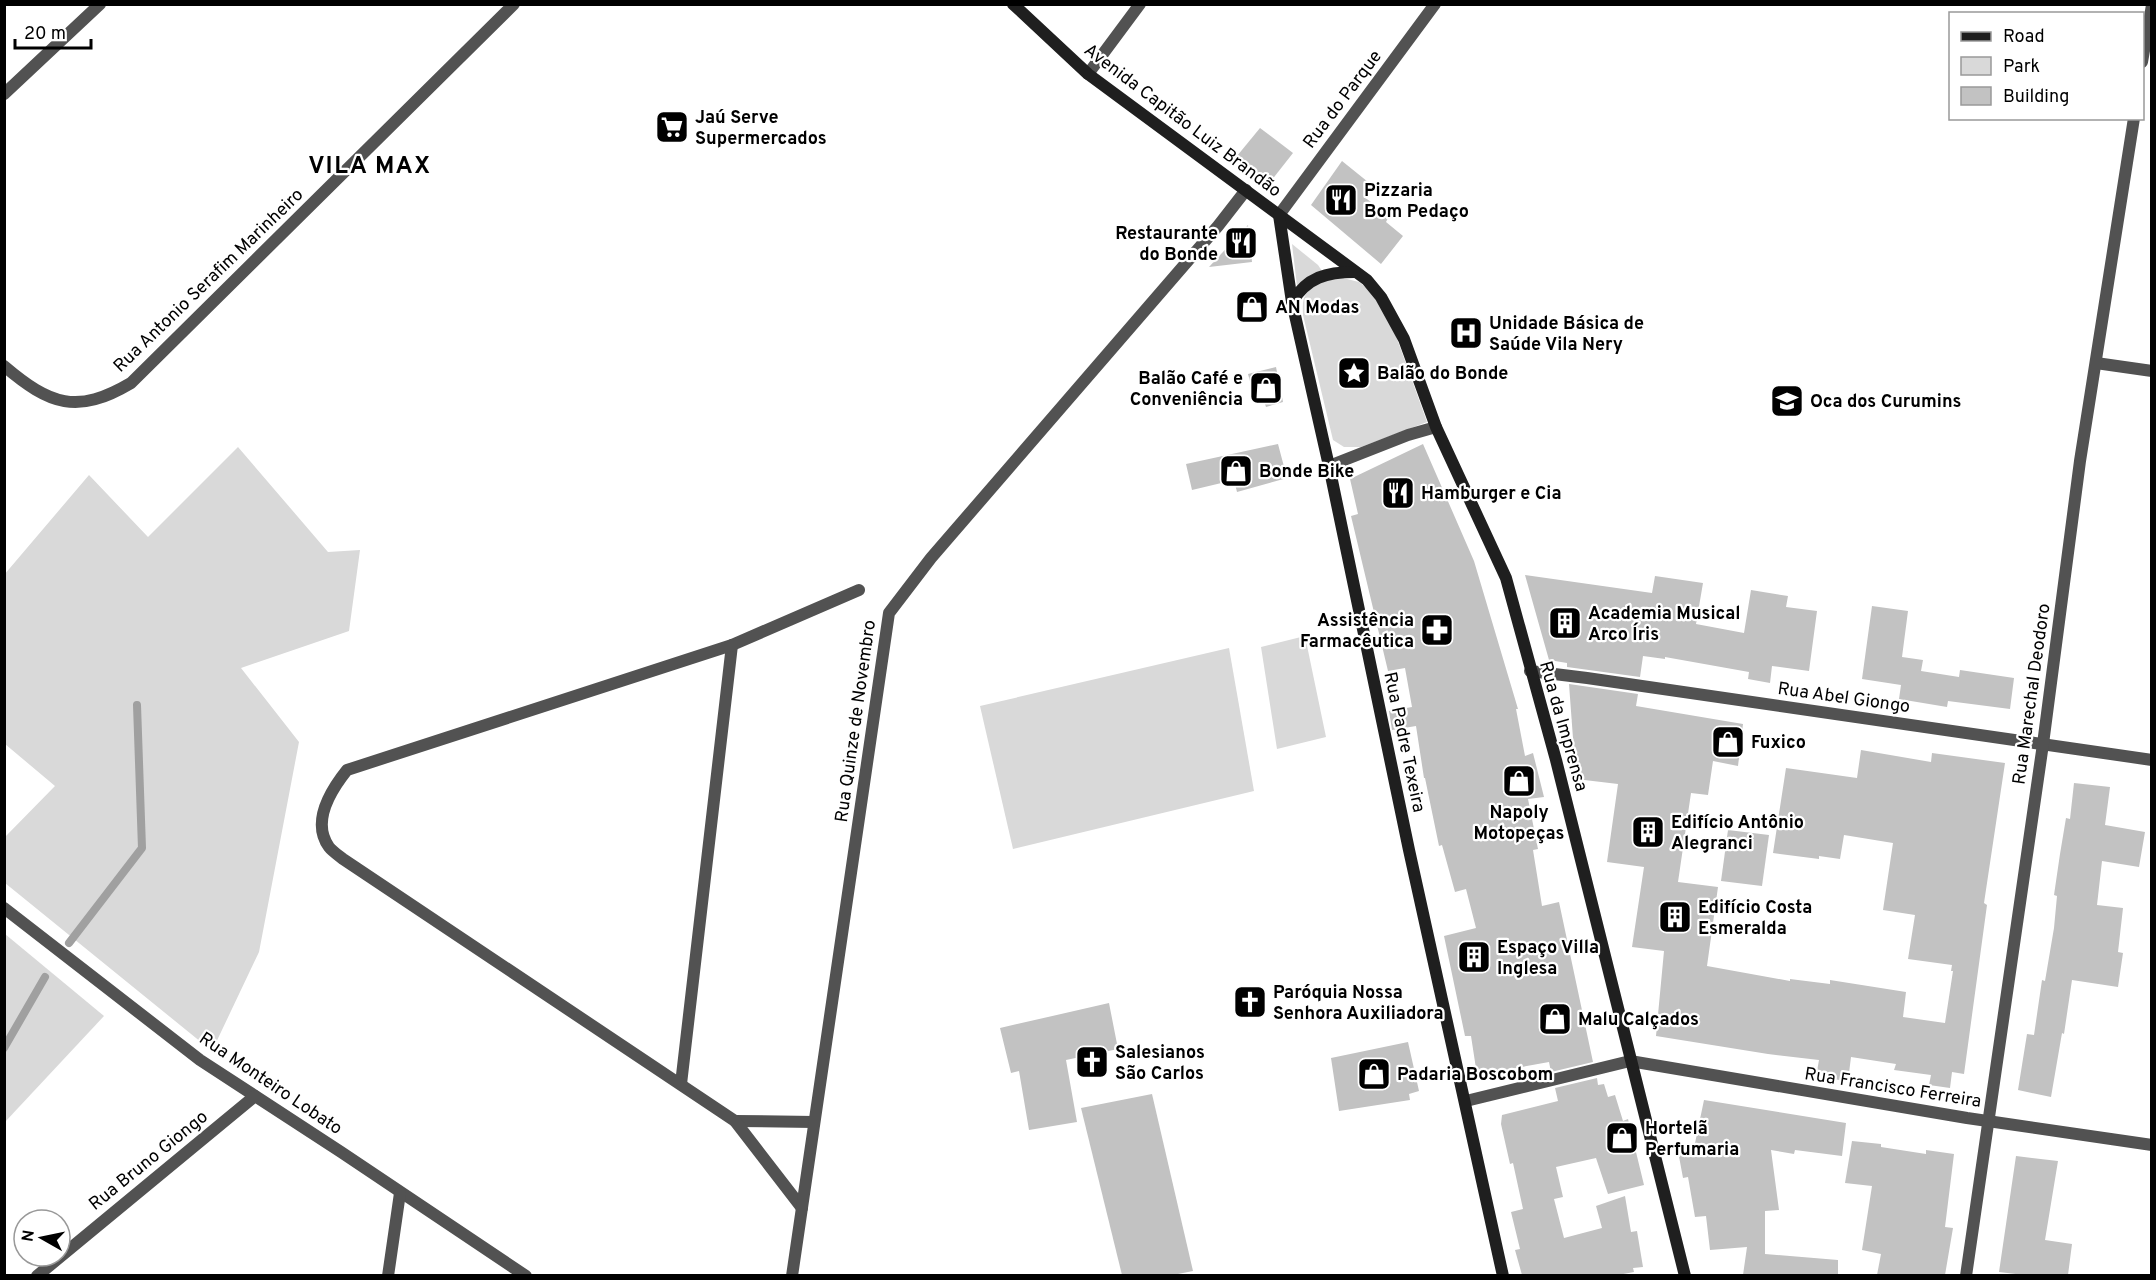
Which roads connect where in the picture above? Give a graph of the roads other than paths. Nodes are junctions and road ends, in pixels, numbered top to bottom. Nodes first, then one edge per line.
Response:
1 (100, 4) edge
2 (514, 4) edge
3 (1013, 4) edge
4 (1140, 4) edge
5 (1435, 4) edge
6 (2151, 5) edge
7 (2144, 49) edge
8 (1088, 74) junction
9 (4, 93) edge
10 (2134, 120) edge
11 (1246, 190) junction
12 (1279, 214) junction
13 (1355, 272) junction
14 (1292, 302) junction
15 (2096, 363) junction
16 (4, 366) edge
17 (2151, 371) edge
18 (1436, 427) junction
19 (1329, 466) junction
20 (859, 590) dead end
21 (732, 645) junction
22 (1530, 671) junction
23 (2043, 744) junction
24 (2151, 760) edge
25 (4, 908) edge
26 (1630, 1061) junction
27 (681, 1084) junction
28 (255, 1096) junction
29 (1466, 1101) junction
30 (735, 1121) junction
31 (1990, 1121) junction
32 (814, 1122) junction
33 (2151, 1145) edge
34 (400, 1193) junction
35 (802, 1208) junction
36 (37, 1275) edge
37 (388, 1275) edge
38 (526, 1275) edge
39 (792, 1275) edge
40 (1503, 1275) edge
41 (1684, 1275) edge
42 (1966, 1275) edge

1 - 9 street
2 - 16 street, Rua Antonio Serafim Marinheiro
3 - 8 main road, Avenida Capitão Luiz Brandão
4 - 8 street
5 - 12 street, Rua do Parque
6 - 7 street
8 - 11 main road, Avenida Capitão Luiz Brandão
10 - 15 street, Rua Marechal Deodoro
11 - 12 main road, Avenida Capitão Luiz Brandão
11 - 32 street, Rua Quinze de Novembro
12 - 13 main road, Rua da Imprensa
12 - 14 main road, Rua Padre Texeira
13 - 14 main road
13 - 18 main road, Rua da Imprensa
14 - 19 main road, Rua Padre Texeira
15 - 17 street
15 - 23 street, Rua Marechal Deodoro
18 - 19 street
18 - 22 main road, Rua da Imprensa
19 - 29 main road, Rua Padre Texeira
20 - 21 street
21 - 27 street
21 - 27 street
22 - 23 street, Rua Abel Giongo
22 - 26 main road, Rua da Imprensa
23 - 24 street, Rua Abel Giongo
23 - 31 street, Rua Marechal Deodoro
25 - 28 street, Rua Monteiro Lobato
26 - 29 street
26 - 31 street, Rua Francisco Ferreira
26 - 41 main road, Rua da Imprensa
27 - 30 street
28 - 34 street, Rua Monteiro Lobato
28 - 36 street, Rua Bruno Giongo
29 - 40 main road, Rua Padre Texeira
30 - 32 street
30 - 35 street
31 - 33 street, Rua Francisco Ferreira
31 - 42 street, Rua Marechal Deodoro
32 - 35 street, Rua Quinze de Novembro
34 - 37 street
34 - 38 street, Rua Monteiro Lobato
35 - 39 street, Rua Quinze de Novembro

